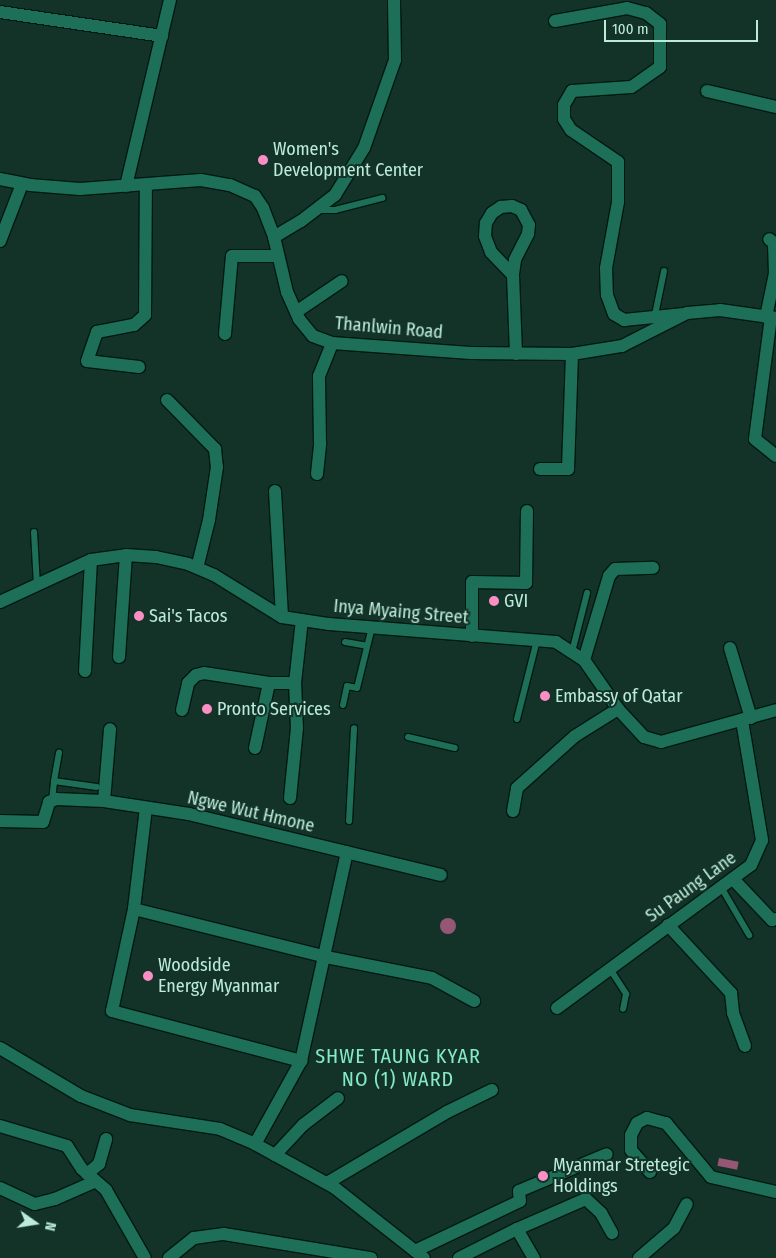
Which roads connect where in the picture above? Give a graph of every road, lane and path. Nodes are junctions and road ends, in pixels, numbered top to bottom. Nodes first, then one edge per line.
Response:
1 (170, 0) edge
2 (394, 0) edge
3 (604, 5) edge
4 (0, 12) edge
5 (556, 21) dead end
6 (162, 36) junction
7 (707, 92) dead end
8 (776, 107) edge
9 (0, 179) edge
10 (22, 184) junction
11 (146, 184) junction
12 (126, 186) junction
13 (382, 198) dead end
14 (316, 210) junction
15 (274, 237) junction
16 (769, 239) dead end
17 (0, 241) edge
18 (278, 256) junction
19 (664, 271) dead end
20 (513, 276) junction
21 (342, 281) dead end
22 (296, 312) junction
23 (687, 314) junction
24 (655, 315) junction
25 (771, 317) edge
26 (225, 334) dead end
27 (332, 343) junction
28 (516, 354) junction
29 (572, 354) junction
30 (139, 366) dead end
31 (168, 400) dead end
32 (776, 456) edge
33 (540, 470) dead end
34 (317, 474) dead end
35 (275, 491) dead end
36 (526, 511) dead end
37 (34, 532) dead end
38 (126, 555) junction
39 (91, 560) junction
40 (197, 568) junction
41 (653, 568) dead end
42 (37, 587) junction
43 (587, 593) dead end
44 (0, 602) edge
45 (282, 617) junction
46 (302, 620) junction
47 (372, 627) junction
48 (472, 636) junction
49 (537, 640) junction
50 (345, 642) dead end
51 (367, 646) junction
52 (730, 648) dead end
53 (572, 652) junction
54 (118, 657) dead end
55 (584, 660) junction
56 (85, 671) dead end
57 (295, 682) junction
58 (269, 683) junction
59 (343, 705) dead end
60 (618, 709) junction
61 (182, 710) dead end
62 (776, 710) edge
63 (517, 718) dead end
64 (747, 719) junction
65 (354, 728) dead end
66 (110, 729) dead end
67 (408, 737) dead end
68 (256, 748) dead end
69 (455, 748) dead end
70 (59, 752) dead end
71 (54, 781) junction
72 (97, 787) dead end
73 (290, 798) dead end
74 (52, 801) junction
75 (104, 802) junction
76 (146, 808) junction
77 (513, 811) dead end
78 (0, 821) edge
79 (349, 821) dead end
80 (347, 852) junction
81 (441, 875) dead end
82 (733, 879) junction
83 (721, 887) junction
84 (134, 909) junction
85 (776, 919) edge
86 (668, 925) junction
87 (749, 935) dead end
88 (326, 957) junction
89 (610, 969) junction
90 (474, 1001) dead end
91 (557, 1008) dead end
92 (624, 1009) dead end
93 (745, 1046) dead end
94 (0, 1048) edge
95 (301, 1061) junction
96 (492, 1090) dead end
97 (338, 1098) dead end
98 (0, 1126) edge
99 (106, 1138) dead end
100 (255, 1144) junction
101 (607, 1154) dead end
102 (275, 1155) junction
103 (650, 1172) dead end
104 (90, 1178) junction
105 (327, 1183) junction
106 (0, 1188) edge
107 (776, 1192) edge
108 (687, 1204) dead end
109 (517, 1229) junction
110 (612, 1233) dead end
111 (419, 1255) edge
112 (145, 1258) edge
113 (169, 1258) edge
114 (371, 1258) edge
115 (459, 1258) edge
116 (534, 1258) edge
117 (639, 1258) edge

1 - 6 street
2 - 14 street
3 - 5 street
3 - 24 street
4 - 6 street
6 - 12 street
7 - 8 street
9 - 10 street, Thanlwin Road
10 - 12 street, Thanlwin Road
10 - 17 street
11 - 12 street, Thanlwin Road
11 - 15 street, Thanlwin Road
11 - 30 street
13 - 14 lane
14 - 15 street
15 - 18 street, Thanlwin Road
16 - 25 street
18 - 22 street, Thanlwin Road
18 - 26 street
19 - 24 lane
20 - 20 street
20 - 28 street
21 - 22 street
22 - 27 street, Thanlwin Road
23 - 24 street
23 - 25 street, Thanlwin Road
23 - 29 street, Thanlwin Road
25 - 32 street
27 - 28 street, Thanlwin Road
27 - 34 street
28 - 29 street, Thanlwin Road
29 - 33 street
31 - 40 street
35 - 45 street
36 - 48 street
37 - 42 lane
38 - 39 street, Inya Myaing Street
38 - 40 street, Inya Myaing Street
38 - 54 street
39 - 42 street, Inya Myaing Street
39 - 56 street
40 - 45 street, Inya Myaing Street
41 - 55 street
42 - 44 street, Inya Myaing Street
43 - 53 lane
45 - 46 street, Inya Myaing Street
46 - 47 street, Inya Myaing Street
46 - 57 street
47 - 48 street, Inya Myaing Street
47 - 51 lane
48 - 49 street, Inya Myaing Street
49 - 53 street, Inya Myaing Street
49 - 63 lane
50 - 51 lane
51 - 59 lane
52 - 64 street, Su Paung Lane
53 - 55 street, Inya Myaing Street
55 - 60 street, Inya Myaing Street
57 - 58 street
57 - 73 street
58 - 61 street
58 - 68 street
60 - 64 street, Inya Myaing Street
60 - 77 street
62 - 64 street, Inya Myaing Street
64 - 82 street, Su Paung Lane
65 - 79 lane
66 - 75 street
67 - 69 lane
70 - 71 lane
71 - 72 lane
71 - 74 lane
74 - 75 street, Ngwe Wut Hmone
74 - 78 street
75 - 76 street, Ngwe Wut Hmone
76 - 80 street, Ngwe Wut Hmone
76 - 84 street
80 - 81 street, Ngwe Wut Hmone
80 - 88 street
82 - 83 street, Su Paung Lane
82 - 85 street
83 - 86 street, Su Paung Lane
83 - 87 lane
84 - 88 street
84 - 95 street
86 - 89 street, Su Paung Lane
86 - 93 street
88 - 90 street
88 - 95 street
89 - 91 street, Su Paung Lane
89 - 92 lane
94 - 100 street
95 - 100 street
96 - 105 street
97 - 102 street
98 - 104 street
99 - 104 street
100 - 102 street
101 - 111 street
102 - 105 street
103 - 107 street
104 - 106 street
104 - 112 street
105 - 111 street
108 - 117 street
109 - 110 street
109 - 115 street
109 - 116 street
113 - 114 street

